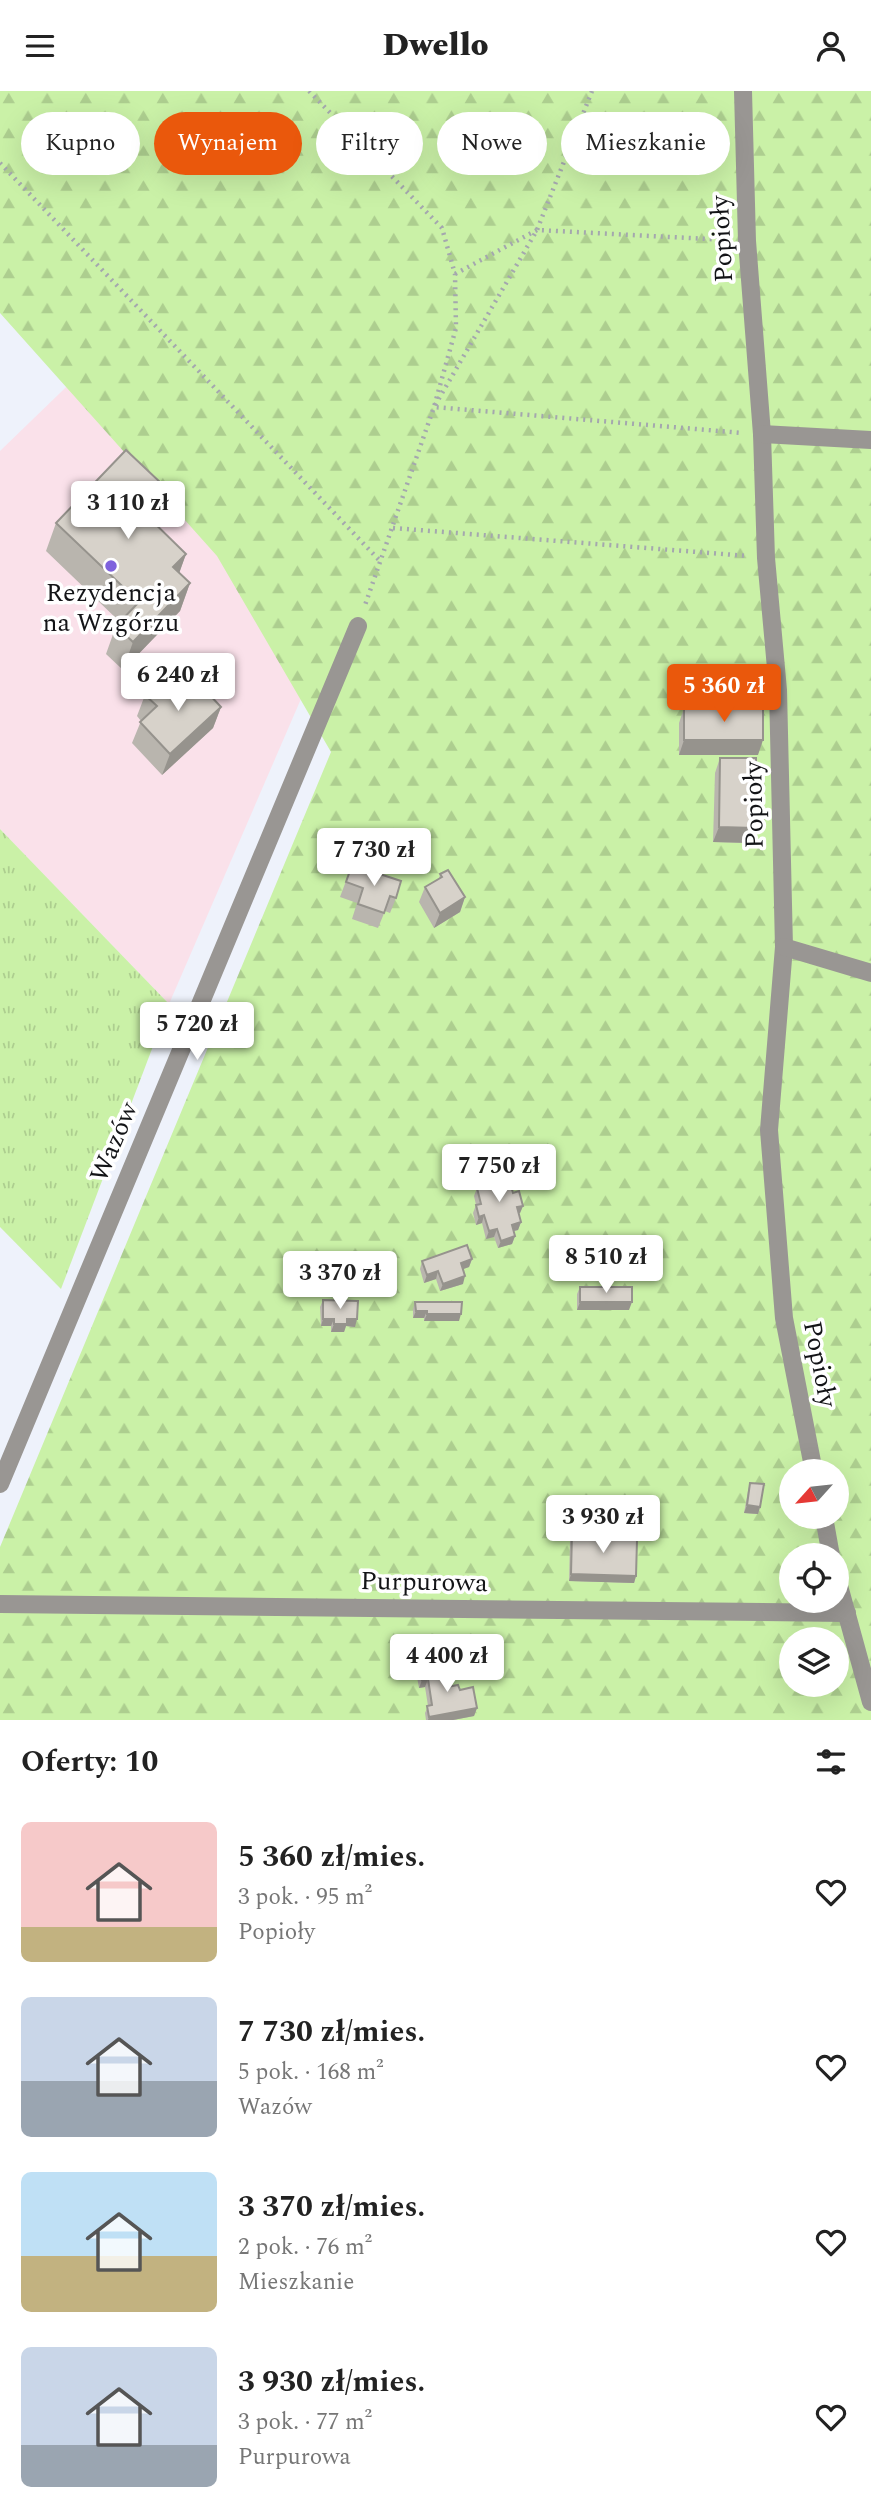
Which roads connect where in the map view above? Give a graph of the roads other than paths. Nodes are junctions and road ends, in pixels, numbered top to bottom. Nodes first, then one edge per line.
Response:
1 (743, 91) edge
2 (762, 435) junction
3 (871, 440) edge
4 (358, 626) road end
5 (784, 947) junction
6 (871, 973) edge
7 (811, 1459) edge
8 (0, 1484) edge
9 (0, 1604) edge
10 (779, 1612) edge
11 (847, 1613) edge
12 (871, 1702) edge

1 - 2 street, Popioły
2 - 3 street
2 - 5 street, Popioły
4 - 8 street, Wazów
5 - 6 street
5 - 7 street, Popioły
9 - 10 street, Purpurowa
11 - 12 street

